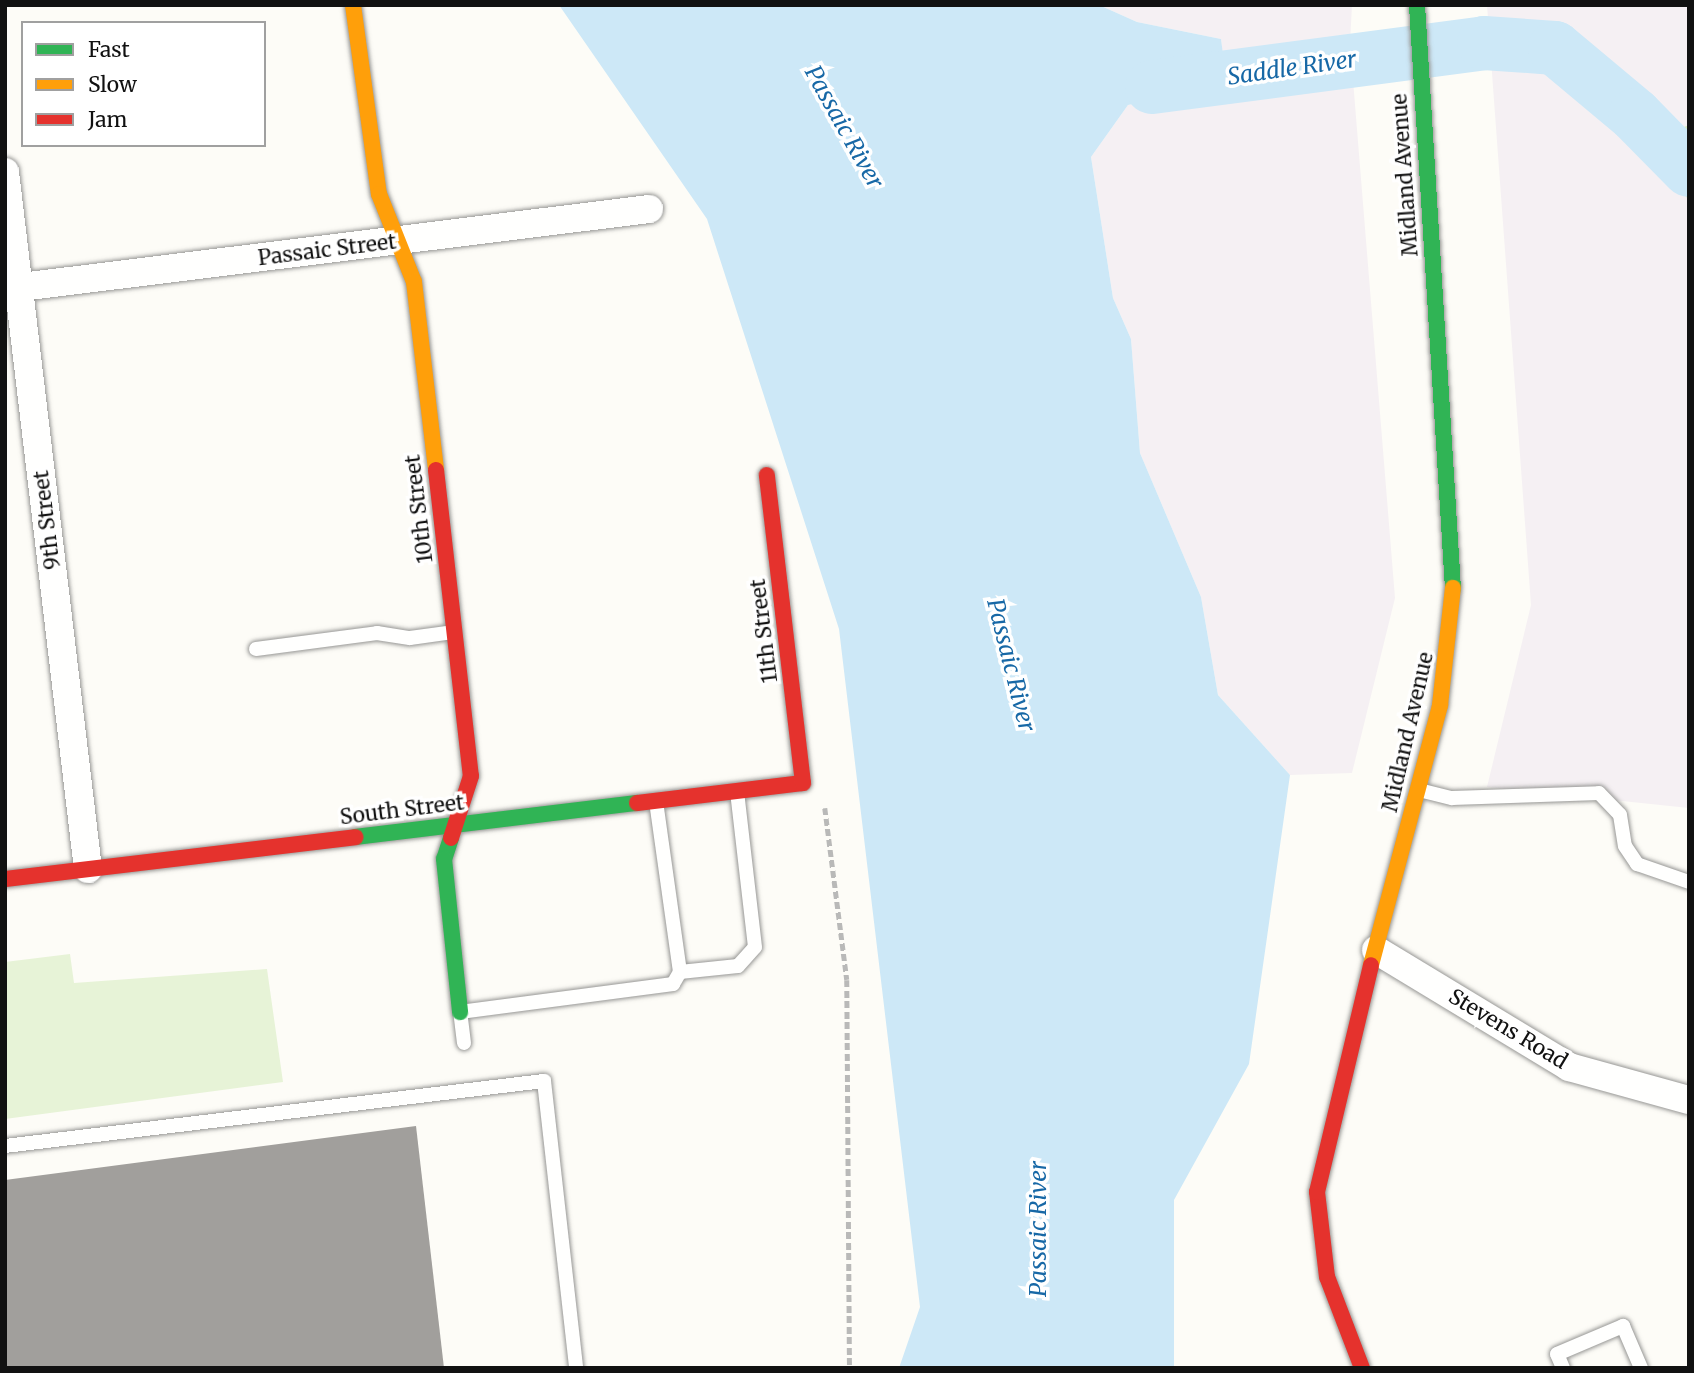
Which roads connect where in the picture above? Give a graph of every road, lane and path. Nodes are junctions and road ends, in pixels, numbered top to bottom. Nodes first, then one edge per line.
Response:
1 (352, 5) edge
2 (1417, 12) edge
3 (5, 172) edge
4 (649, 209) dead end
5 (397, 242) junction
6 (12, 288) edge
7 (767, 475) dead end
8 (454, 632) junction
9 (256, 649) dead end
10 (803, 783) junction
11 (1418, 789) junction
12 (737, 791) junction
13 (656, 801) junction
14 (456, 825) junction
15 (88, 869) junction
16 (5, 879) edge
17 (1689, 882) edge
18 (1376, 950) junction
19 (680, 972) junction
20 (460, 1012) junction
21 (464, 1043) dead end
22 (1689, 1100) edge
23 (5, 1146) edge
24 (576, 1368) edge
25 (850, 1368) edge
26 (1362, 1368) edge
27 (1563, 1368) edge
28 (1641, 1368) edge

1 - 5 street, 10th Street
2 - 11 street, Midland Avenue
3 - 6 street, 9th Street
4 - 5 street, Passaic Street
5 - 6 street, Passaic Street
5 - 8 street, 10th Street
6 - 15 street, 9th Street
7 - 10 street, 11th Street
8 - 9 lane
8 - 14 street, 10th Street
10 - 12 street, South Street
10 - 25 path
11 - 17 lane
11 - 18 street, Midland Avenue
12 - 13 street, South Street
12 - 19 lane
13 - 14 street, South Street
13 - 19 lane
14 - 15 street, South Street
14 - 20 street, 10th Street
15 - 16 street, South Street
18 - 22 street, Stevens Road
18 - 26 street, Midland Avenue
19 - 20 lane
20 - 21 lane
23 - 24 lane
27 - 28 lane

